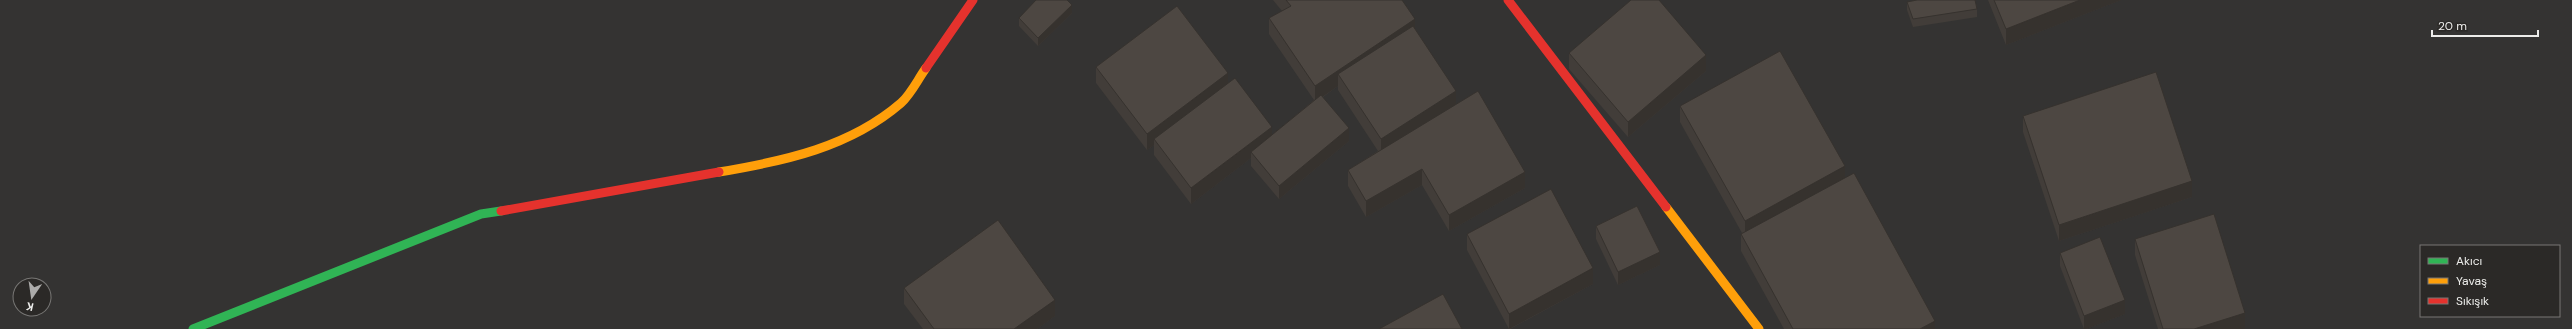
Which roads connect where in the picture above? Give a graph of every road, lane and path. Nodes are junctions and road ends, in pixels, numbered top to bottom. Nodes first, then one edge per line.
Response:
1 (973, 0) edge
2 (1508, 0) edge
3 (193, 329) edge
4 (1759, 329) edge

1 - 3 street
2 - 4 street

